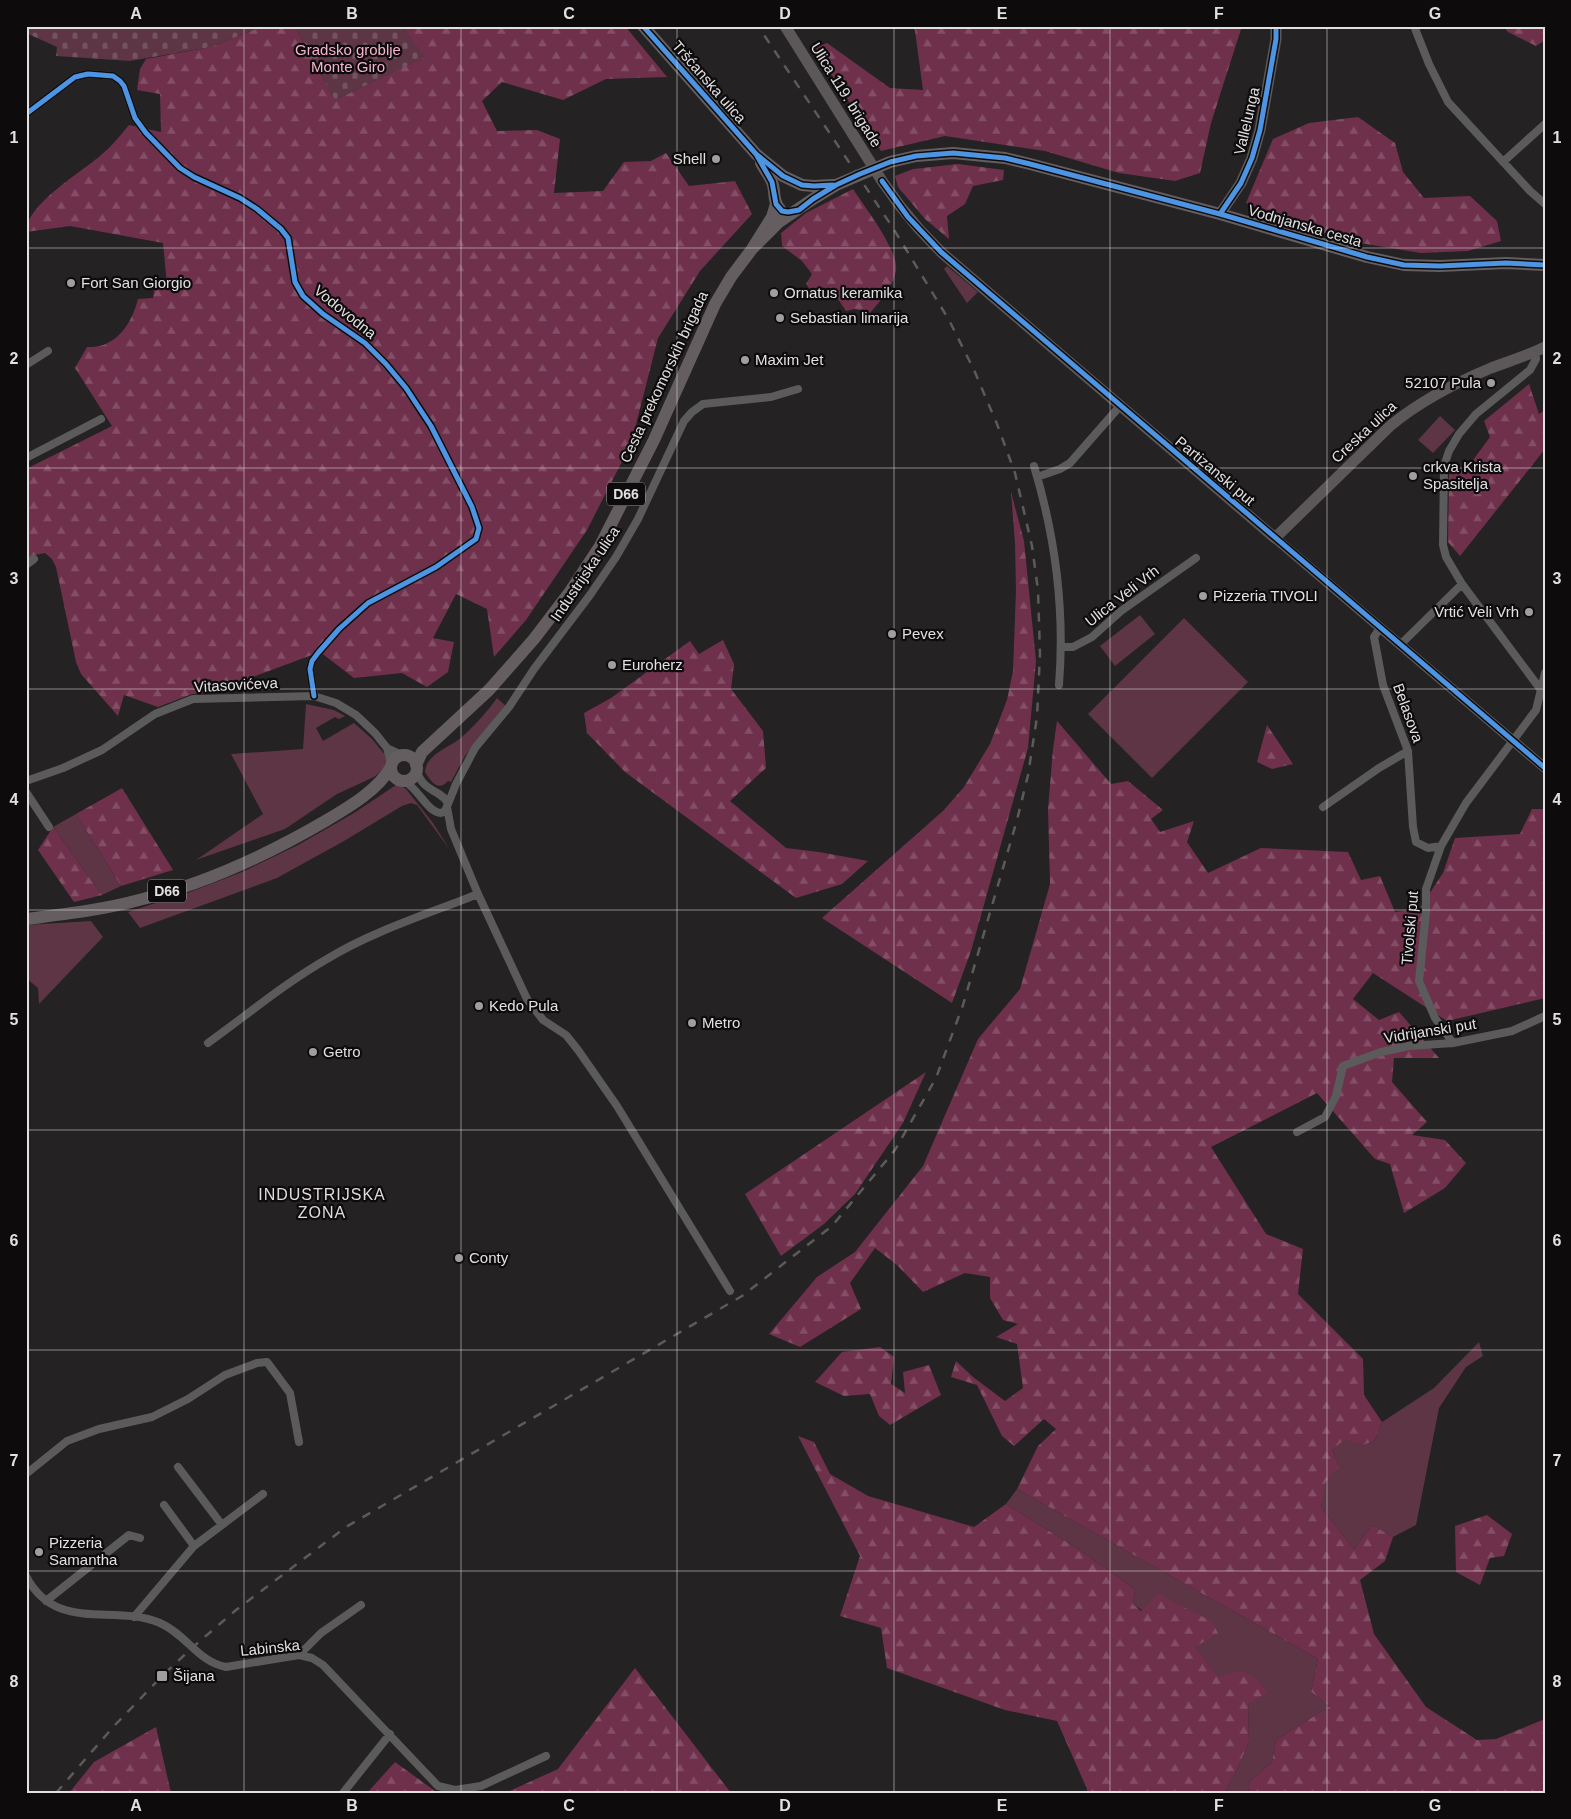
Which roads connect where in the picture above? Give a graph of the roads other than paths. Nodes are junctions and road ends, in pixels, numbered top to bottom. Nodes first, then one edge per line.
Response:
1 (643, 26) edge
2 (785, 26) edge
3 (1276, 26) edge
4 (1414, 26) edge
5 (26, 114) edge
6 (1545, 124) edge
7 (756, 154) junction
8 (1503, 162) junction
9 (882, 180) joint
10 (796, 183) junction
11 (838, 184) junction
12 (775, 198) junction
13 (1545, 204) edge
14 (798, 210) junction
15 (1220, 214) junction
16 (752, 249) junction
17 (1545, 265) edge
18 (1540, 349) edge
19 (48, 351) dead end
20 (26, 366) edge
21 (798, 389) dead end
22 (1120, 406) junction
23 (101, 419) dead end
24 (26, 458) edge
25 (1034, 466) dead end
26 (1037, 477) junction
27 (1275, 538) junction
28 (1196, 558) dead end
29 (34, 559) dead end
30 (26, 565) edge
31 (1462, 584) junction
32 (1380, 628) junction
33 (1400, 644) junction
34 (1062, 647) junction
35 (1545, 673) edge
36 (1059, 685) dead end
37 (1541, 690) junction
38 (314, 696) junction
39 (1513, 741) junction
40 (387, 748) junction
41 (1408, 751) junction
42 (422, 752) junction
43 (404, 755) junction
44 (391, 765) junction
45 (416, 768) junction
46 (1545, 768) edge
47 (26, 781) edge
48 (402, 781) junction
49 (456, 784) junction
50 (26, 792) edge
51 (364, 795) junction
52 (442, 795) junction
53 (448, 806) junction
54 (1323, 807) dead end
55 (434, 811) junction
56 (49, 827) dead end
57 (451, 830) junction
58 (1441, 846) junction
59 (478, 894) junction
60 (26, 919) edge
61 (1545, 1016) edge
62 (1453, 1043) junction
63 (208, 1044) dead end
64 (1297, 1132) dead end
65 (730, 1291) dead end
66 (299, 1442) dead end
67 (178, 1467) dead end
68 (26, 1474) edge
69 (263, 1494) dead end
70 (164, 1505) dead end
71 (222, 1525) junction
72 (140, 1538) dead end
73 (194, 1546) junction
74 (26, 1576) edge
75 (46, 1601) junction
76 (362, 1604) dead end
77 (134, 1617) junction
78 (299, 1655) junction
79 (390, 1734) junction
80 (546, 1756) dead end
81 (438, 1786) junction
82 (343, 1793) edge
83 (444, 1793) edge

1 - 7 main road, Tršćanska ulica
2 - 9 main road, Ulica 119. brigade
3 - 15 main road, Vallelunga
4 - 8 street
5 - 38 street, Vodovodna
6 - 8 street
7 - 10 main road
7 - 12 main road
8 - 13 street
9 - 22 main road, Partizanski put
10 - 11 main road
10 - 12 main road
10 - 14 main road
11 - 14 main road, Cesta prekomorskih brigada
11 - 15 main road, Vodnjanska cesta
12 - 14 main road
12 - 16 main road, Cesta prekomorskih brigada / D66
14 - 16 main road, Cesta prekomorskih brigada / D66
15 - 17 main road, Vodnjanska cesta
16 - 42 main road, Cesta prekomorskih brigada / D66
18 - 27 main road, Creska ulica
18 - 31 street
19 - 20 street
21 - 49 street, Industrijska ulica
22 - 26 street
22 - 27 main road, Partizanski put
23 - 24 street
25 - 26 street
26 - 34 street
27 - 32 street, Partizanski put
28 - 34 street, Ulica Veli Vrh
29 - 30 street
31 - 33 street
31 - 37 street
32 - 33 street, Partizanski put
32 - 41 street, Belasova
33 - 39 street, Partizanski put
34 - 36 street
35 - 37 street, Tivolski put
37 - 39 street, Tivolski put
38 - 40 street, Vitasovićeva
38 - 47 street, Vitasovićeva
39 - 46 street, Partizanski put
39 - 58 street, Tivolski put
40 - 43 street, Vitasovićeva
40 - 44 street, Vitasovićeva
41 - 54 street
41 - 58 street, Belasova
42 - 43 main road, D66
42 - 45 main road, Cesta prekomorskih brigada / D66
43 - 44 main road, D66
43 - 45 main road
44 - 48 main road
44 - 51 main road, D66
45 - 48 main road, D66
45 - 52 street
48 - 51 main road, D66
48 - 55 street
49 - 52 street, Industrijska ulica
49 - 53 street, Industrijska ulica
50 - 56 street
51 - 60 main road, D66
52 - 53 street
53 - 55 street
53 - 57 street
55 - 57 street
57 - 59 street
58 - 62 street, Tivolski put
59 - 63 street
59 - 65 street
61 - 62 street, Vidrijanski put
62 - 64 street, Vidrijanski put
66 - 68 street
67 - 71 street
69 - 71 street
70 - 73 street
71 - 73 street
72 - 75 street
73 - 77 street
74 - 75 street, Labinska
75 - 77 street, Labinska
76 - 78 street
77 - 78 street, Labinska
78 - 79 street, Labinska
79 - 81 street, Labinska
79 - 82 street
80 - 81 street
81 - 83 street, Labinska

